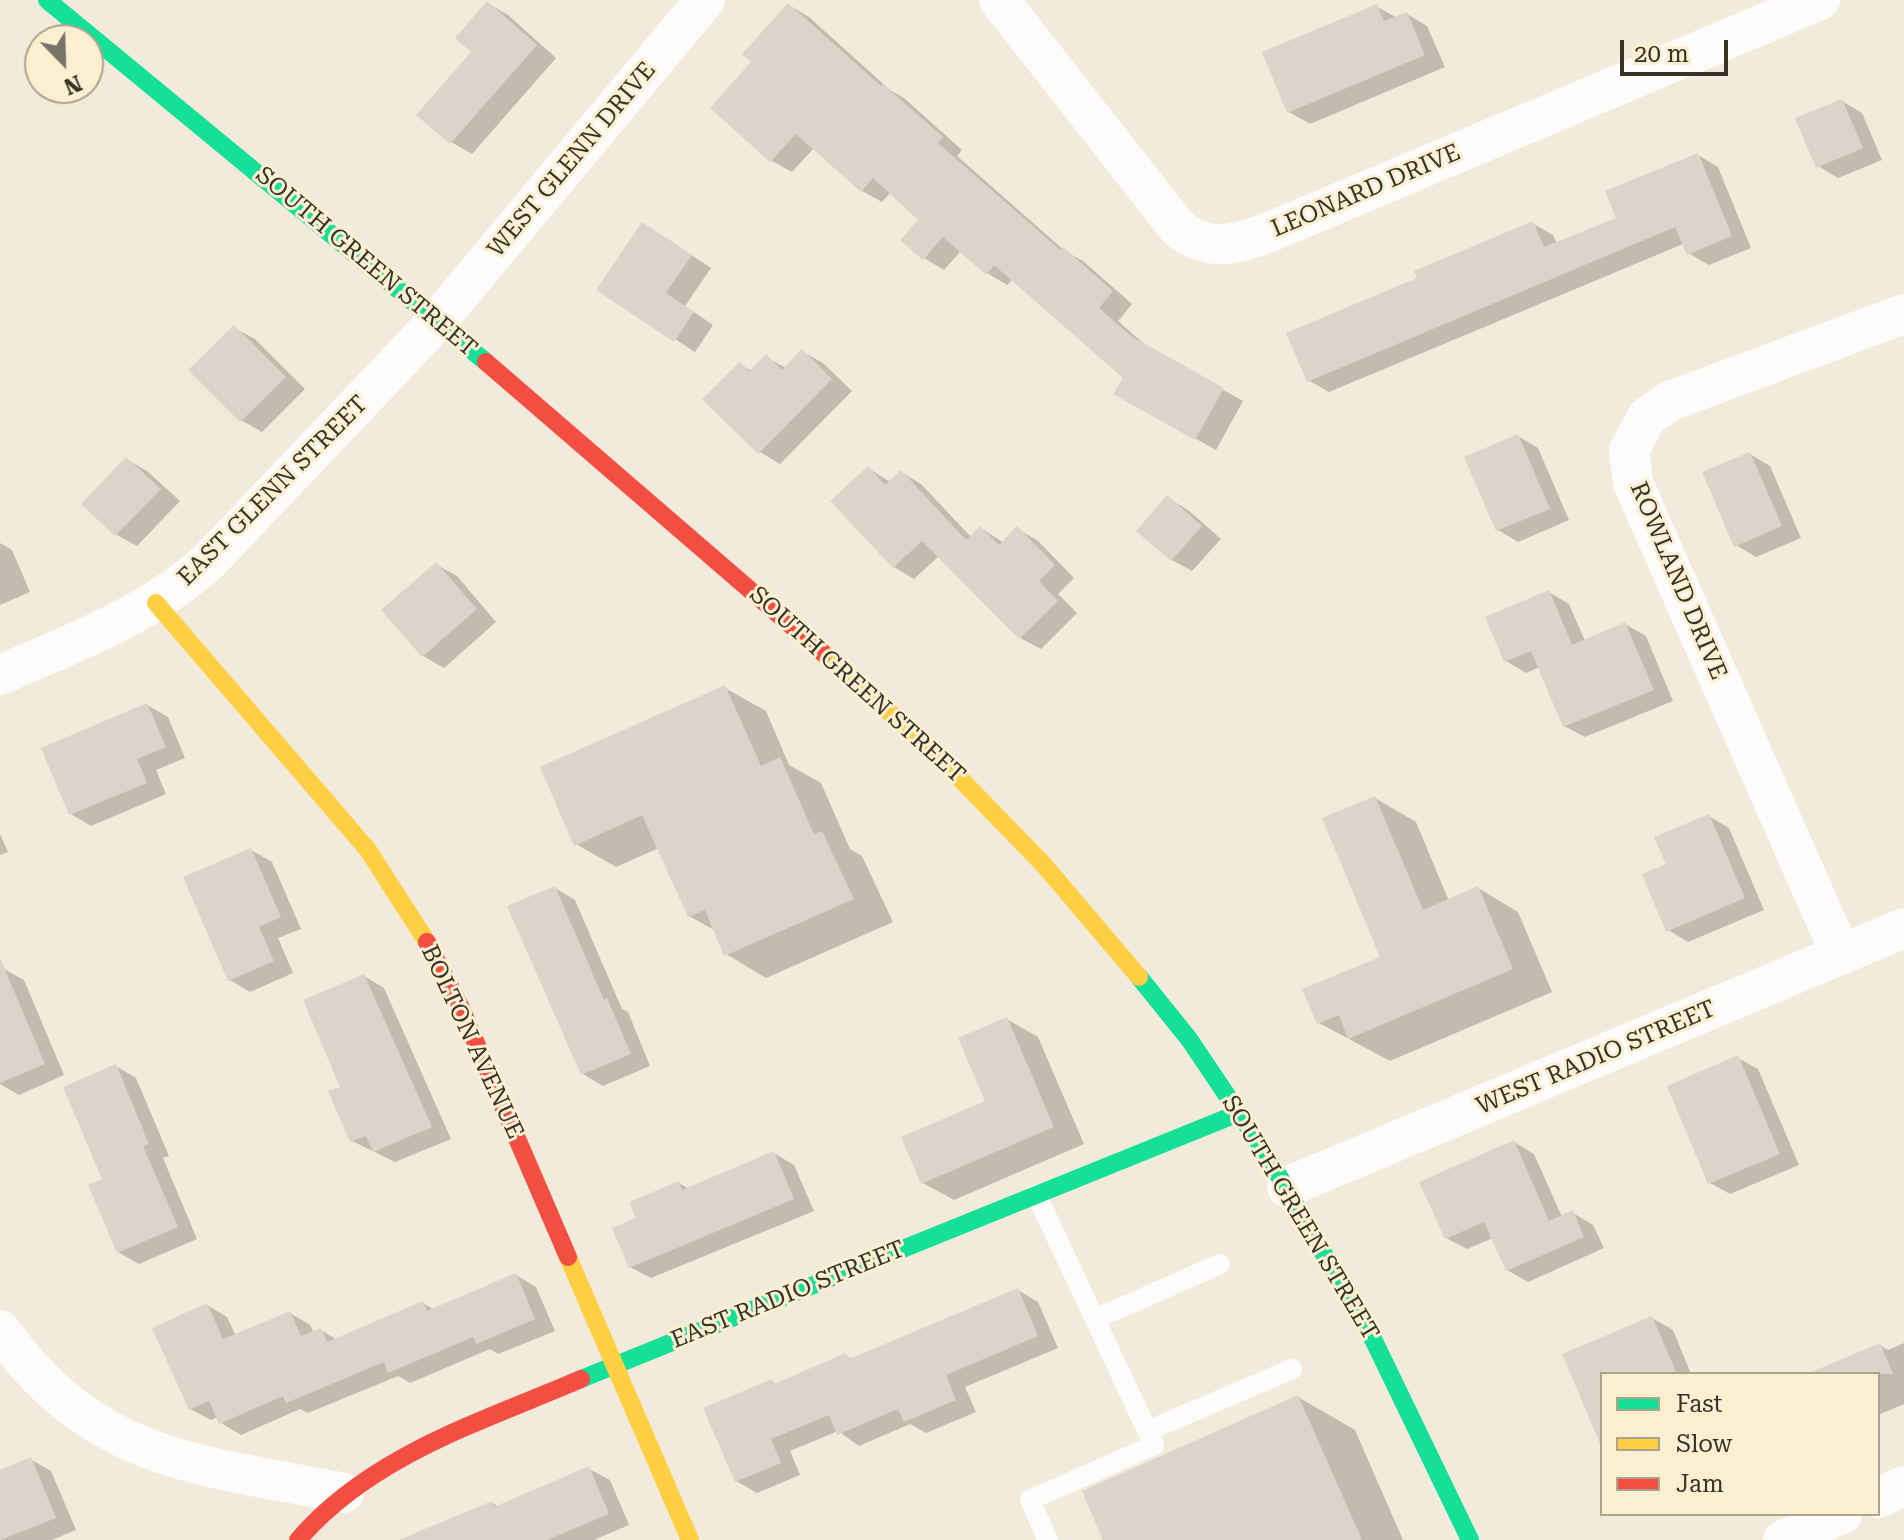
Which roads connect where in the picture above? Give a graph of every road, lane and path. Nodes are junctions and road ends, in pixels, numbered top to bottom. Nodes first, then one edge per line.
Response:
1 (47, 0) edge
2 (705, 0) edge
3 (999, 0) edge
4 (1820, 0) edge
5 (1904, 314) edge
6 (438, 320) junction
7 (156, 603) junction
8 (0, 675) edge
9 (1904, 928) edge
10 (1841, 955) junction
11 (1239, 1113) junction
12 (1287, 1187) junction
13 (1036, 1194) junction
14 (1220, 1264) dead end
15 (1095, 1319) junction
16 (0, 1330) edge
17 (614, 1365) junction
18 (1292, 1369) dead end
19 (1147, 1431) junction
20 (1904, 1486) edge
21 (344, 1493) junction
22 (1880, 1497) edge
23 (1837, 1516) edge
24 (298, 1540) edge
25 (690, 1540) edge
26 (1048, 1540) edge
27 (1470, 1540) edge
28 (1783, 1540) edge

1 - 6 street, SOUTH GREEN STREET
2 - 6 street, WEST GLENN DRIVE
3 - 4 street, LEONARD DRIVE
5 - 10 street, ROWLAND DRIVE
6 - 7 street, EAST GLENN STREET
6 - 11 street, SOUTH GREEN STREET
7 - 8 street, EAST GLENN STREET
7 - 17 street, BOLTON AVENUE
9 - 10 street, WEST RADIO STREET
10 - 12 street, WEST RADIO STREET
11 - 12 street, SOUTH GREEN STREET
11 - 13 street, EAST RADIO STREET
12 - 27 street, SOUTH GREEN STREET
13 - 15 lane
13 - 17 street, EAST RADIO STREET
14 - 15 lane
15 - 19 lane
16 - 21 street
17 - 21 street, EAST RADIO STREET
17 - 25 street, BOLTON AVENUE
18 - 19 lane
19 - 26 lane
20 - 22 street
21 - 24 street, EAST RADIO STREET
23 - 28 street

